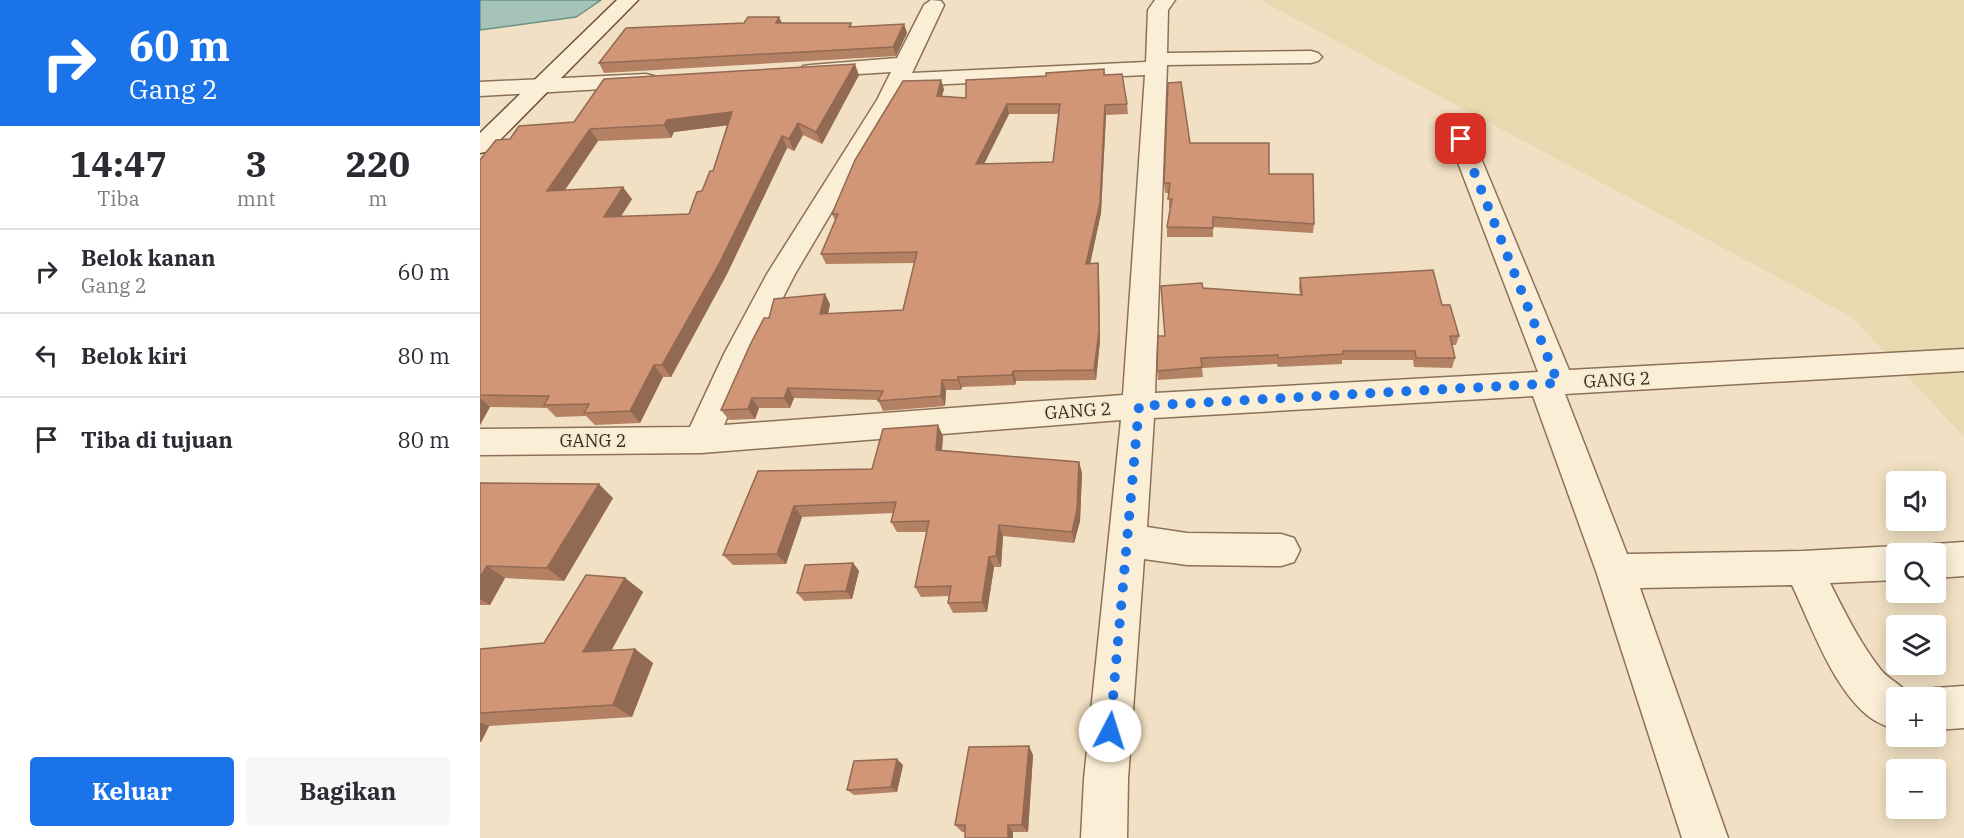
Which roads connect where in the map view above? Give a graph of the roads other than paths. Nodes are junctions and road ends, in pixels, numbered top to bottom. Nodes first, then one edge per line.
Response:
1 (628, 0) edge
2 (1166, 0) edge
3 (934, 5) dead end
4 (1311, 57) dead end
5 (1158, 63) junction
6 (790, 72) edge
7 (902, 72) junction
8 (664, 80) edge
9 (538, 86) junction
10 (480, 89) edge
11 (1461, 139) dead end
12 (480, 146) edge
13 (1964, 360) edge
14 (1551, 383) junction
15 (1139, 406) junction
16 (700, 440) junction
17 (480, 442) edge
18 (1128, 542) junction
19 (1281, 550) dead end
20 (1964, 559) edge
21 (1946, 560) edge
22 (1886, 564) edge
23 (1803, 568) junction
24 (1615, 571) junction
25 (1886, 703) edge
26 (1964, 707) edge
27 (1946, 708) edge
28 (1104, 838) edge
29 (1705, 838) edge

1 - 9 street
2 - 5 street
3 - 7 street
4 - 5 street
5 - 7 street
5 - 15 street
6 - 7 street
7 - 16 street
8 - 9 street
9 - 10 street
9 - 12 street
11 - 14 street
13 - 14 street, GANG 2
14 - 15 street, GANG 2
14 - 24 street
15 - 16 street, GANG 2
15 - 18 street
16 - 17 street, GANG 2
18 - 19 street
18 - 28 street
20 - 21 street
22 - 23 street
23 - 24 street
23 - 25 street
24 - 29 street
26 - 27 street

